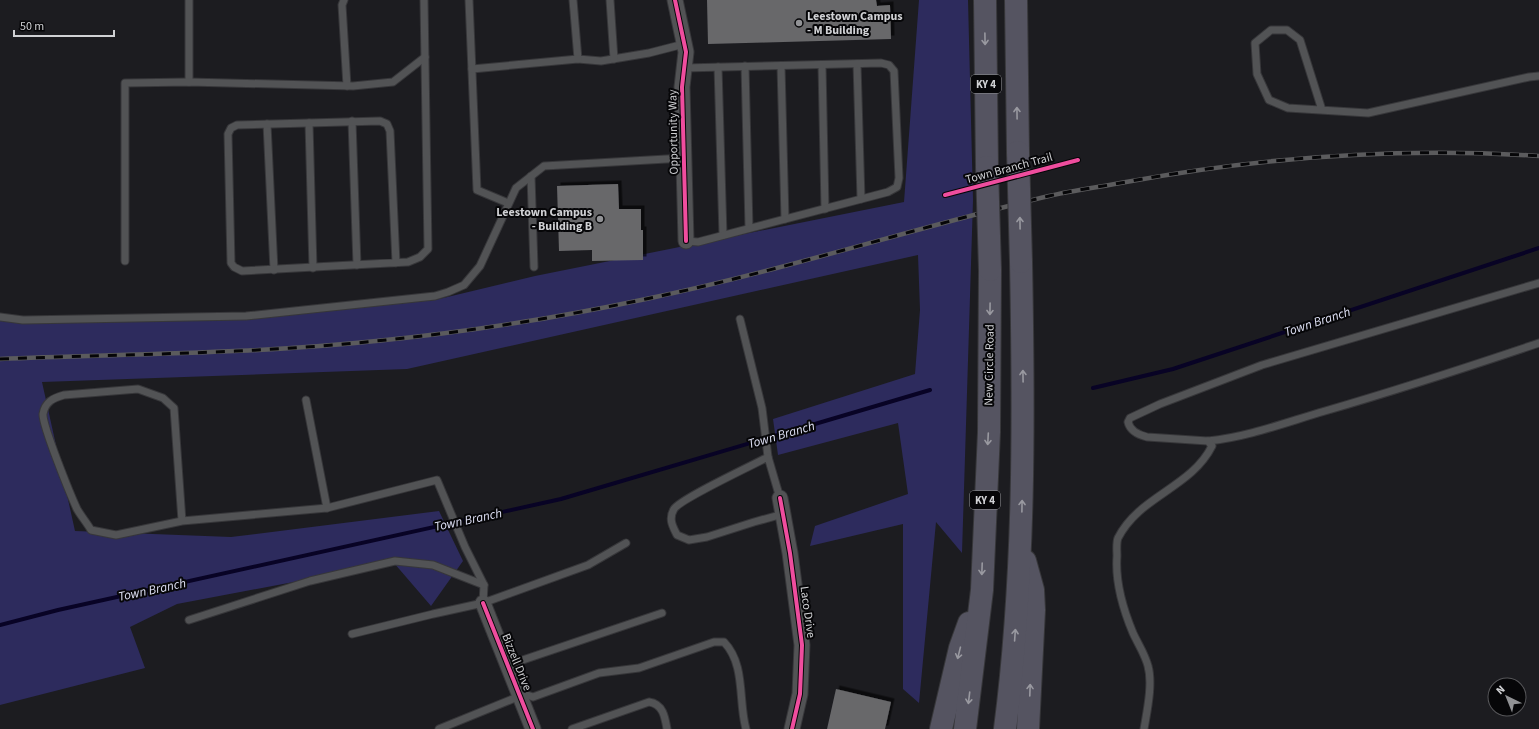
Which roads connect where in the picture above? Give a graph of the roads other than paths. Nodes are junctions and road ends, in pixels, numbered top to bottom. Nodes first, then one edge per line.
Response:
1 (189, 0) edge
2 (344, 0) edge
3 (424, 0) edge
4 (469, 0) edge
5 (573, 0) edge
6 (610, 0) edge
7 (675, 0) edge
8 (985, 0) edge
9 (1016, 0) edge
10 (684, 44) junction
11 (425, 57) junction
12 (614, 59) junction
13 (578, 60) junction
14 (858, 64) junction
15 (822, 65) junction
16 (745, 66) junction
17 (781, 66) junction
18 (718, 67) junction
19 (684, 68) junction
20 (472, 69) junction
21 (1539, 76) edge
22 (189, 82) junction
23 (347, 86) junction
24 (1322, 110) junction
25 (352, 122) junction
26 (309, 123) junction
27 (267, 124) junction
28 (684, 158) junction
29 (531, 176) junction
30 (861, 199) junction
31 (508, 204) junction
32 (825, 209) junction
33 (785, 219) junction
34 (749, 228) junction
35 (723, 235) junction
36 (686, 241) joint
37 (125, 261) dead end
38 (396, 263) junction
39 (357, 265) junction
40 (534, 267) dead end
41 (313, 268) junction
42 (274, 270) junction
43 (1539, 283) edge
44 (0, 317) edge
45 (740, 319) dead end
46 (1539, 343) edge
47 (306, 400) dead end
48 (1208, 441) junction
49 (768, 458) junction
50 (780, 498) joint
51 (327, 508) junction
52 (783, 514) junction
53 (182, 521) junction
54 (626, 543) dead end
55 (1021, 545) junction
56 (484, 584) junction
57 (982, 590) junction
58 (483, 603) junction
59 (662, 613) dead end
60 (189, 620) dead end
61 (352, 634) dead end
62 (508, 665) junction
63 (520, 696) junction
64 (439, 729) edge
65 (533, 729) edge
66 (572, 729) edge
67 (666, 729) edge
68 (746, 729) edge
69 (792, 729) edge
70 (941, 729) edge
71 (965, 729) edge
72 (1005, 729) edge
73 (1028, 729) edge
74 (1144, 729) edge

1 - 22 lane
2 - 23 lane
3 - 11 lane
4 - 20 lane
5 - 13 lane
6 - 12 lane
7 - 10 street, Opportunity Way
8 -> 57 highway, New Circle Road / KY 4, bridge
55 -> 9 highway, KY 4, bridge
10 - 12 lane
10 - 19 street, Opportunity Way
11 - 23 lane
11 - 38 lane
12 - 13 lane
13 - 20 lane
14 - 15 lane
14 - 30 lane
14 - 30 lane
15 - 17 lane
15 - 32 lane
16 - 17 lane
16 - 18 lane
16 - 34 lane
17 - 33 lane
18 - 19 lane
18 - 35 lane
19 - 28 street, Opportunity Way
20 - 31 lane
21 - 24 lane
22 - 23 lane
22 - 37 lane
24 - 24 lane
25 - 26 lane
25 - 38 lane
25 - 39 lane
26 - 27 lane
26 - 41 lane
27 - 42 lane
27 - 42 lane
28 - 29 lane
28 - 36 street, Opportunity Way
29 - 31 lane
29 - 40 lane
30 - 32 lane
31 - 44 lane
32 - 33 lane
33 - 34 lane
34 - 35 lane
35 - 36 lane
38 - 39 lane
39 - 41 lane
41 - 42 lane
43 - 48 lane
45 - 49 lane
46 - 48 lane
47 - 51 lane
48 - 74 lane
49 - 50 lane
49 - 52 lane
50 - 52 street, Laco Drive
51 - 53 lane
51 - 56 lane
52 - 69 street, Laco Drive
53 - 53 lane
54 - 58 lane
72 -> 55 highway, KY 4
73 -> 55 highway
56 - 58 lane
56 - 60 lane
57 -> 70 highway
57 -> 71 highway, New Circle Road / KY 4
58 - 61 lane
58 - 62 street, Bizzell Drive
59 - 62 lane
62 - 63 street, Bizzell Drive
63 - 64 lane
63 - 65 street, Bizzell Drive
63 - 68 lane
66 - 67 lane

